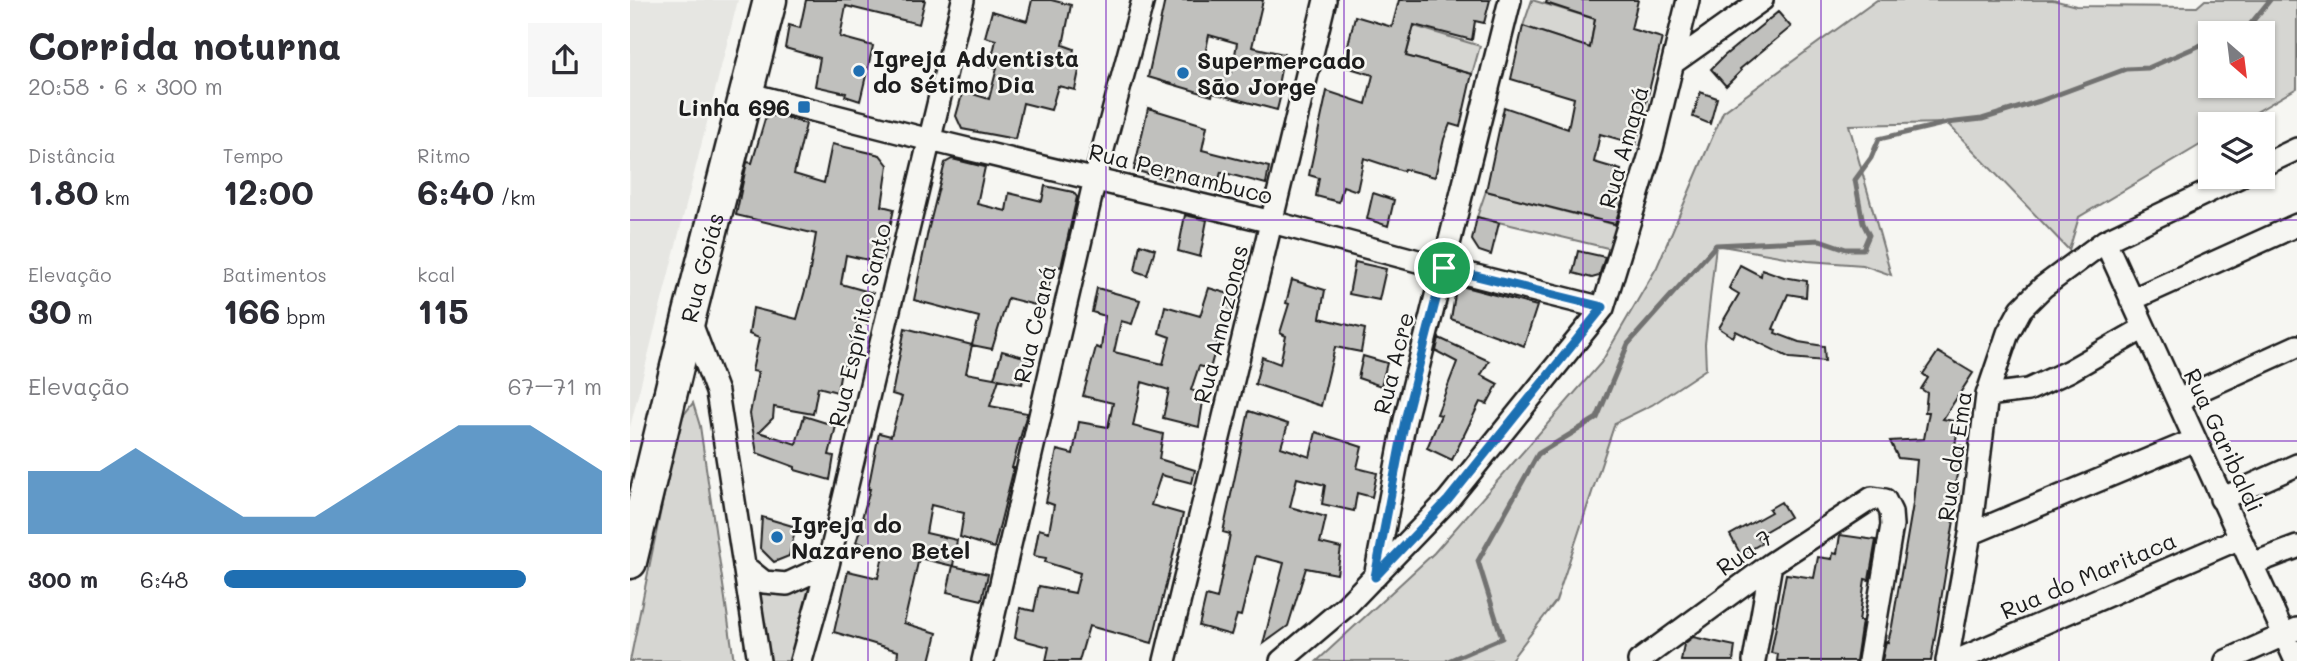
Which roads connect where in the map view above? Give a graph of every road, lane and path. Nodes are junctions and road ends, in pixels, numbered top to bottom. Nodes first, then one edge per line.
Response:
1 (769, 0) edge
2 (963, 0) edge
3 (1143, 0) edge
4 (1325, 0) edge
5 (1510, 0) edge
6 (1688, 0) edge
7 (1762, 0) edge
8 (1673, 63) junction
9 (746, 93) junction
10 (930, 140) junction
11 (2297, 149) edge
12 (2275, 159) edge
13 (1095, 179) junction
14 (2214, 189) edge
15 (1272, 222) junction
16 (2297, 225) edge
17 (2105, 241) junction
18 (1444, 268) junction
19 (2131, 300) junction
20 (1603, 307) junction
21 (688, 317) junction
22 (2144, 328) junction
23 (2297, 346) edge
24 (1987, 395) junction
25 (2178, 400) junction
26 (2195, 440) junction
27 (2297, 465) edge
28 (2221, 499) junction
29 (1970, 534) junction
30 (2240, 538) junction
31 (2297, 547) edge
32 (630, 562) edge
33 (1770, 564) junction
34 (2252, 564) junction
35 (828, 565) junction
36 (744, 566) junction
37 (1375, 577) junction
38 (2291, 632) edge
39 (759, 661) edge
40 (801, 661) edge
41 (983, 661) edge
42 (1165, 661) edge
43 (1282, 661) edge
44 (1639, 661) edge
45 (1754, 661) edge
46 (1870, 661) edge
47 (1947, 661) edge
48 (1956, 661) edge
49 (2226, 661) edge
50 (2296, 661) edge

1 - 9 street, Rua Goiás
2 - 10 street, Rua Espírito Santo
3 - 13 street, Rua Ceará
4 - 15 street, Rua Amazonas
5 - 18 street, Rua Acre
6 - 8 street, Rua Amapá
7 - 8 street
8 - 20 street, Rua Amapá
9 - 10 street, Rua Pernambuco
9 - 21 street, Rua Goiás
10 - 13 street, Rua Pernambuco
10 - 35 street, Rua Espírito Santo
11 - 12 street
13 - 15 street, Rua Pernambuco
13 - 41 street, Rua Ceará
14 - 17 street, Rua da Ema
15 - 18 street, Rua Pernambuco
15 - 42 street, Rua Amazonas
16 - 19 street
17 - 19 street, Rua Garibaldi
17 - 24 street, Rua da Ema
18 - 20 street, Rua Pernambuco
18 - 37 street, Rua Acre
19 - 22 street, Rua Garibaldi
20 - 37 street
21 - 32 street
21 - 36 street, Rua Goiás
22 - 24 street
22 - 25 street, Rua Garibaldi
23 - 25 street
24 - 29 street, Rua da Ema
25 - 26 street, Rua Garibaldi
26 - 28 street, Rua Garibaldi
26 - 29 street
27 - 28 street
28 - 30 street, Rua Garibaldi
29 - 47 street, Rua da Ema
30 - 34 street, Rua Garibaldi
30 - 48 street, Rua do Maritaca
31 - 34 street
33 - 44 street, Rua 7
33 - 45 street
33 - 46 street, Rua 7
34 - 38 street, Rua Garibaldi
35 - 36 street
35 - 40 street, Rua Espírito Santo
36 - 39 street, Rua Goiás
37 - 43 street
38 - 49 street
38 - 50 street, Rua Garibaldi

